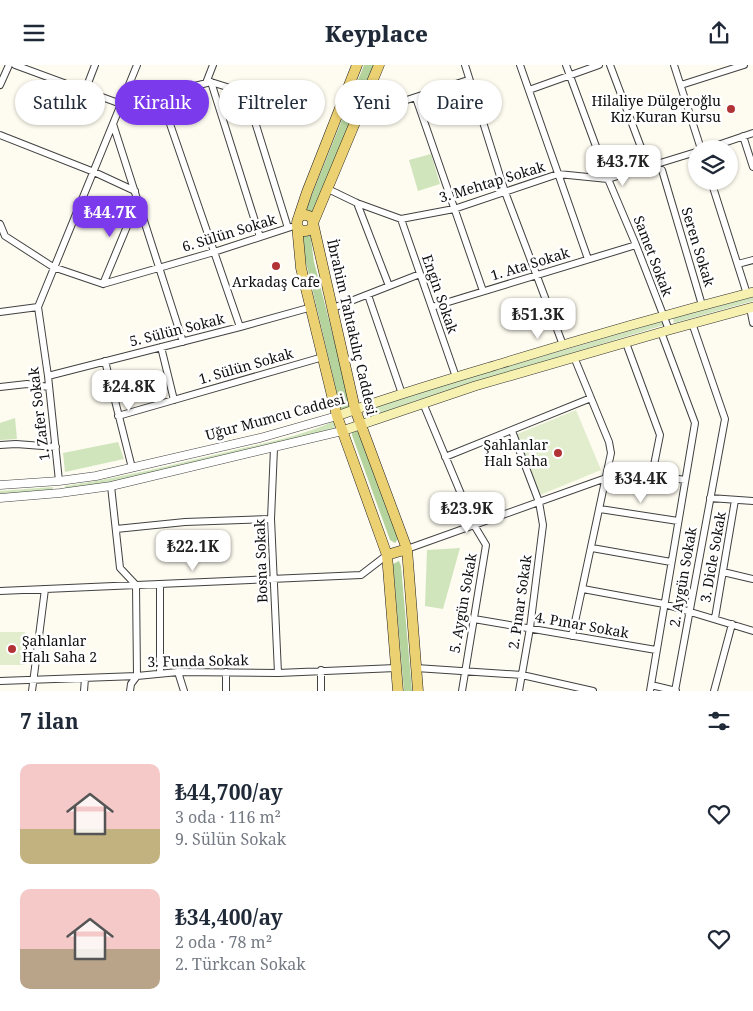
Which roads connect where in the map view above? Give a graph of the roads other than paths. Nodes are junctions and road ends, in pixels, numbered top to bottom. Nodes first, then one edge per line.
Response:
1 (9, 65) edge
2 (16, 65) edge
3 (95, 65) edge
4 (137, 65) edge
5 (214, 65) edge
6 (357, 65) edge
7 (380, 65) edge
8 (465, 65) edge
9 (520, 65) edge
10 (566, 65) edge
11 (599, 65) edge
12 (610, 65) edge
13 (674, 65) edge
14 (744, 65) edge
15 (570, 76) junction
16 (56, 80) edge
17 (89, 80) edge
18 (131, 80) edge
19 (209, 80) edge
20 (374, 80) edge
21 (468, 80) edge
22 (209, 82) edge
23 (0, 85) edge
24 (209, 85) edge
25 (681, 85) junction
26 (529, 90) junction
27 (416, 98) joint
28 (408, 101) edge
29 (115, 119) edge
30 (113, 124) junction
31 (170, 125) edge
32 (355, 125) edge
33 (483, 125) edge
34 (753, 133) edge
35 (0, 135) edge
36 (743, 136) junction
37 (698, 140) edge
38 (732, 140) edge
39 (688, 154) edge
40 (648, 166) junction
41 (753, 167) edge
42 (94, 172) junction
43 (558, 174) junction
44 (608, 179) junction
45 (328, 189) junction
46 (714, 190) edge
47 (135, 191) junction
48 (505, 192) junction
49 (138, 200) junction
50 (357, 203) junction
51 (454, 209) junction
52 (401, 219) junction
53 (295, 223) junction
54 (313, 223) junction
55 (0, 224) edge
56 (3, 237) edge
57 (260, 237) junction
58 (636, 245) junction
59 (214, 252) junction
60 (588, 259) junction
61 (753, 260) edge
62 (738, 264) junction
63 (53, 267) junction
64 (159, 267) junction
65 (420, 274) junction
66 (537, 275) junction
67 (102, 284) junction
68 (389, 287) junction
69 (483, 291) junction
70 (750, 293) edge
71 (368, 295) junction
72 (702, 305) junction
73 (38, 307) junction
74 (312, 307) junction
75 (432, 307) junction
76 (752, 307) edge
77 (333, 309) junction
78 (0, 312) edge
79 (663, 317) junction
80 (692, 323) junction
81 (753, 323) edge
82 (240, 327) junction
83 (665, 331) junction
84 (183, 342) junction
85 (626, 343) junction
86 (562, 345) junction
87 (160, 347) junction
88 (323, 357) junction
89 (574, 357) junction
90 (105, 361) junction
91 (48, 376) junction
92 (456, 377) junction
93 (0, 387) edge
94 (49, 387) junction
95 (402, 394) junction
96 (591, 397) junction
97 (174, 400) junction
98 (423, 403) junction
99 (355, 409) junction
100 (118, 416) junction
101 (338, 416) junction
102 (362, 425) junction
103 (342, 431) junction
104 (512, 431) junction
105 (0, 445) edge
106 (56, 447) junction
107 (274, 448) junction
108 (445, 457) junction
109 (132, 468) junction
110 (608, 468) junction
111 (652, 475) junction
112 (606, 478) junction
113 (59, 481) junction
114 (685, 481) junction
115 (0, 485) edge
116 (111, 486) junction
117 (60, 493) junction
118 (0, 498) edge
119 (710, 498) junction
120 (735, 500) junction
121 (753, 501) edge
122 (539, 502) junction
123 (600, 509) junction
124 (272, 519) junction
125 (678, 521) junction
126 (474, 525) junction
127 (116, 529) junction
128 (592, 548) junction
129 (406, 549) junction
130 (387, 555) junction
131 (671, 562) junction
132 (723, 572) junction
133 (273, 579) junction
134 (753, 579) edge
135 (160, 584) junction
136 (136, 585) junction
137 (45, 589) junction
138 (583, 589) junction
139 (0, 591) edge
140 (664, 604) junction
141 (690, 611) junction
142 (715, 618) junction
143 (474, 619) junction
144 (732, 624) junction
145 (530, 628) junction
146 (753, 631) edge
147 (572, 636) junction
148 (656, 650) junction
149 (396, 668) junction
150 (416, 668) junction
151 (321, 671) junction
152 (464, 671) junction
153 (178, 672) junction
154 (226, 672) junction
155 (160, 673) junction
156 (278, 673) junction
157 (522, 675) junction
158 (137, 676) junction
159 (85, 677) junction
160 (34, 680) junction
161 (0, 681) edge
162 (560, 687) edge
163 (650, 688) edge
164 (32, 691) edge
165 (84, 691) edge
166 (130, 691) edge
167 (184, 691) edge
168 (226, 691) edge
169 (321, 691) edge
170 (398, 691) edge
171 (418, 691) edge
172 (462, 691) edge
173 (519, 691) edge
174 (594, 691) edge
175 (676, 691) edge
176 (714, 691) edge

1 - 23 street
2 - 16 street
3 - 17 street
4 - 18 street, 1. Zafer Sokak
5 - 19 street
6 - 53 main road
7 - 20 main road
8 - 21 street
9 - 26 street
10 - 15 street, Samet Sokak
11 - 15 street
12 - 40 street, Seren Sokak
13 - 25 street
14 - 25 street
15 - 26 street
15 - 44 street, Samet Sokak
22 - 53 street
24 - 57 street
25 - 37 street
26 - 43 street
27 - 28 street
27 - 51 street
29 - 30 street, 1. Zafer Sokak
30 - 42 street, 1. Zafer Sokak
30 - 47 street
31 - 59 street
32 - 45 main road
33 - 48 street
34 - 36 street
35 - 42 street
36 - 38 street
36 - 41 street
39 - 40 street, 3. Mehtap Sokak
40 - 44 street, 3. Mehtap Sokak
40 - 72 street, Seren Sokak
42 - 47 street
42 - 63 street, 1. Zafer Sokak
43 - 44 street, 3. Mehtap Sokak
43 - 48 street, 3. Mehtap Sokak
43 - 60 street
44 - 58 street, Samet Sokak
45 - 50 street
45 - 54 main road
46 - 62 street
47 - 49 street
48 - 51 street, 3. Mehtap Sokak
48 - 66 street
49 - 64 street
49 - 67 street
50 - 52 street
50 - 68 street
51 - 52 street, 3. Mehtap Sokak
51 - 69 street
52 - 65 street, Engin Sokak
53 - 54 main road
53 - 57 street, 6. Sülün Sokak
53 - 74 main road
54 - 77 main road, İbrahim Tahtakılıç Caddesi
55 - 56 street
56 - 63 street
57 - 59 street, 6. Sülün Sokak
58 - 60 street, 1. Ata Sokak
58 - 79 street, Samet Sokak
59 - 64 street, 6. Sülün Sokak
59 - 82 street
60 - 66 street, 1. Ata Sokak
61 - 62 street
62 - 70 street
63 - 67 street
63 - 73 street, 1. Zafer Sokak
64 - 67 street, 6. Sülün Sokak
64 - 84 street
65 - 68 street
65 - 75 street, Engin Sokak
66 - 69 street, 1. Ata Sokak
66 - 86 street
68 - 71 street
69 - 75 street, 1. Ata Sokak
70 - 72 main road, Uğur Mumcu Caddesi
71 - 77 street
71 - 95 street
72 - 79 main road, Uğur Mumcu Caddesi
73 - 78 street
73 - 91 street, 1. Zafer Sokak
74 - 82 street, 5. Sülün Sokak
74 - 88 main road
75 - 92 street, Engin Sokak
76 - 80 main road, Uğur Mumcu Caddesi
76 - 81 street
77 - 99 main road, İbrahim Tahtakılıç Caddesi
79 - 83 street, Samet Sokak
79 - 86 main road, Uğur Mumcu Caddesi
80 - 83 main road, Uğur Mumcu Caddesi
80 - 119 street, 2. Aygün Sokak
82 - 84 street, 5. Sülün Sokak
83 - 85 main road, Uğur Mumcu Caddesi
83 - 114 street, Samet Sokak
84 - 87 street, 5. Sülün Sokak
85 - 89 main road, Uğur Mumcu Caddesi
85 - 111 street
86 - 92 main road, Uğur Mumcu Caddesi
87 - 90 street, 5. Sülün Sokak
87 - 97 street
88 - 97 street, 1. Sülün Sokak
88 - 101 main road
89 - 96 street
89 - 98 main road, Uğur Mumcu Caddesi
90 - 91 street, 5. Sülün Sokak
90 - 100 street
91 - 94 street, 1. Zafer Sokak
92 - 95 main road, Uğur Mumcu Caddesi
93 - 94 street
94 - 106 street, 1. Zafer Sokak
95 - 99 main road, Uğur Mumcu Caddesi
96 - 104 street
96 - 110 street
97 - 100 street, 1. Sülün Sokak
98 - 102 main road, Uğur Mumcu Caddesi
98 - 108 street, 5. Aygün Sokak
99 - 101 main road, Uğur Mumcu Caddesi
99 - 102 main road, İbrahim Tahtakılıç Caddesi
100 - 109 street
101 - 103 main road
101 - 109 street, Uğur Mumcu Caddesi
102 - 103 main road, Uğur Mumcu Caddesi
102 - 129 main road, İbrahim Tahtakılıç Caddesi
103 - 107 street, Uğur Mumcu Caddesi
103 - 130 main road
104 - 108 street
104 - 122 street, 2. Pınar Sokak
105 - 106 street
106 - 113 street, 1. Zafer Sokak
107 - 116 street, Uğur Mumcu Caddesi
107 - 124 street, Bosna Sokak
108 - 126 street, 5. Aygün Sokak
109 - 113 street, Uğur Mumcu Caddesi
110 - 111 street
110 - 112 street
111 - 114 street
112 - 122 street
112 - 123 street
113 - 115 street, Uğur Mumcu Caddesi
113 - 117 street
114 - 125 street, Samet Sokak
116 - 117 street, Uğur Mumcu Caddesi
116 - 127 street
117 - 118 street, Uğur Mumcu Caddesi
119 - 120 street
119 - 141 street, 2. Aygün Sokak
120 - 121 street
120 - 132 street, 3. Dicle Sokak
122 - 126 street
122 - 145 street, 2. Pınar Sokak
123 - 125 street
123 - 128 street
124 - 127 street
124 - 133 street, Bosna Sokak
125 - 131 street, Samet Sokak
126 - 129 street
126 - 143 street, 5. Aygün Sokak
127 - 136 street
128 - 131 street
128 - 138 street
129 - 130 main road
129 - 150 main road, İbrahim Tahtakılıç Caddesi
130 - 133 street
130 - 149 main road
131 - 140 street, Samet Sokak
132 - 134 street
132 - 142 street, 3. Dicle Sokak
133 - 135 street
133 - 156 street, Bosna Sokak
135 - 136 street
135 - 155 street
136 - 137 street
136 - 158 street
137 - 139 street
137 - 160 street
138 - 140 street
138 - 147 street
140 - 141 street
140 - 148 street, Samet Sokak
141 - 142 street
141 - 175 street, 2. Aygün Sokak
142 - 144 street
143 - 145 street, 4. Pınar Sokak
143 - 152 street, 5. Aygün Sokak
144 - 146 street
144 - 176 street
145 - 147 street, 4. Pınar Sokak
145 - 157 street, 2. Pınar Sokak
147 - 148 street, 4. Pınar Sokak
148 - 163 street, Samet Sokak
149 - 151 street, 3. Funda Sokak
149 - 170 main road
150 - 152 street
150 - 171 main road, İbrahim Tahtakılıç Caddesi
151 - 156 street, 3. Funda Sokak
151 - 169 street
152 - 157 street
152 - 172 street, 5. Aygün Sokak
153 - 154 street, 3. Funda Sokak
153 - 155 street, 3. Funda Sokak
153 - 167 street
154 - 156 street, 3. Funda Sokak
154 - 168 street
155 - 158 street, 3. Funda Sokak
157 - 162 street
157 - 173 street, 2. Pınar Sokak
158 - 159 street, 3. Funda Sokak
158 - 166 street
159 - 160 street, 3. Funda Sokak
159 - 165 street
160 - 161 street, 3. Funda Sokak
160 - 164 street
162 - 174 street
163 - 175 street

